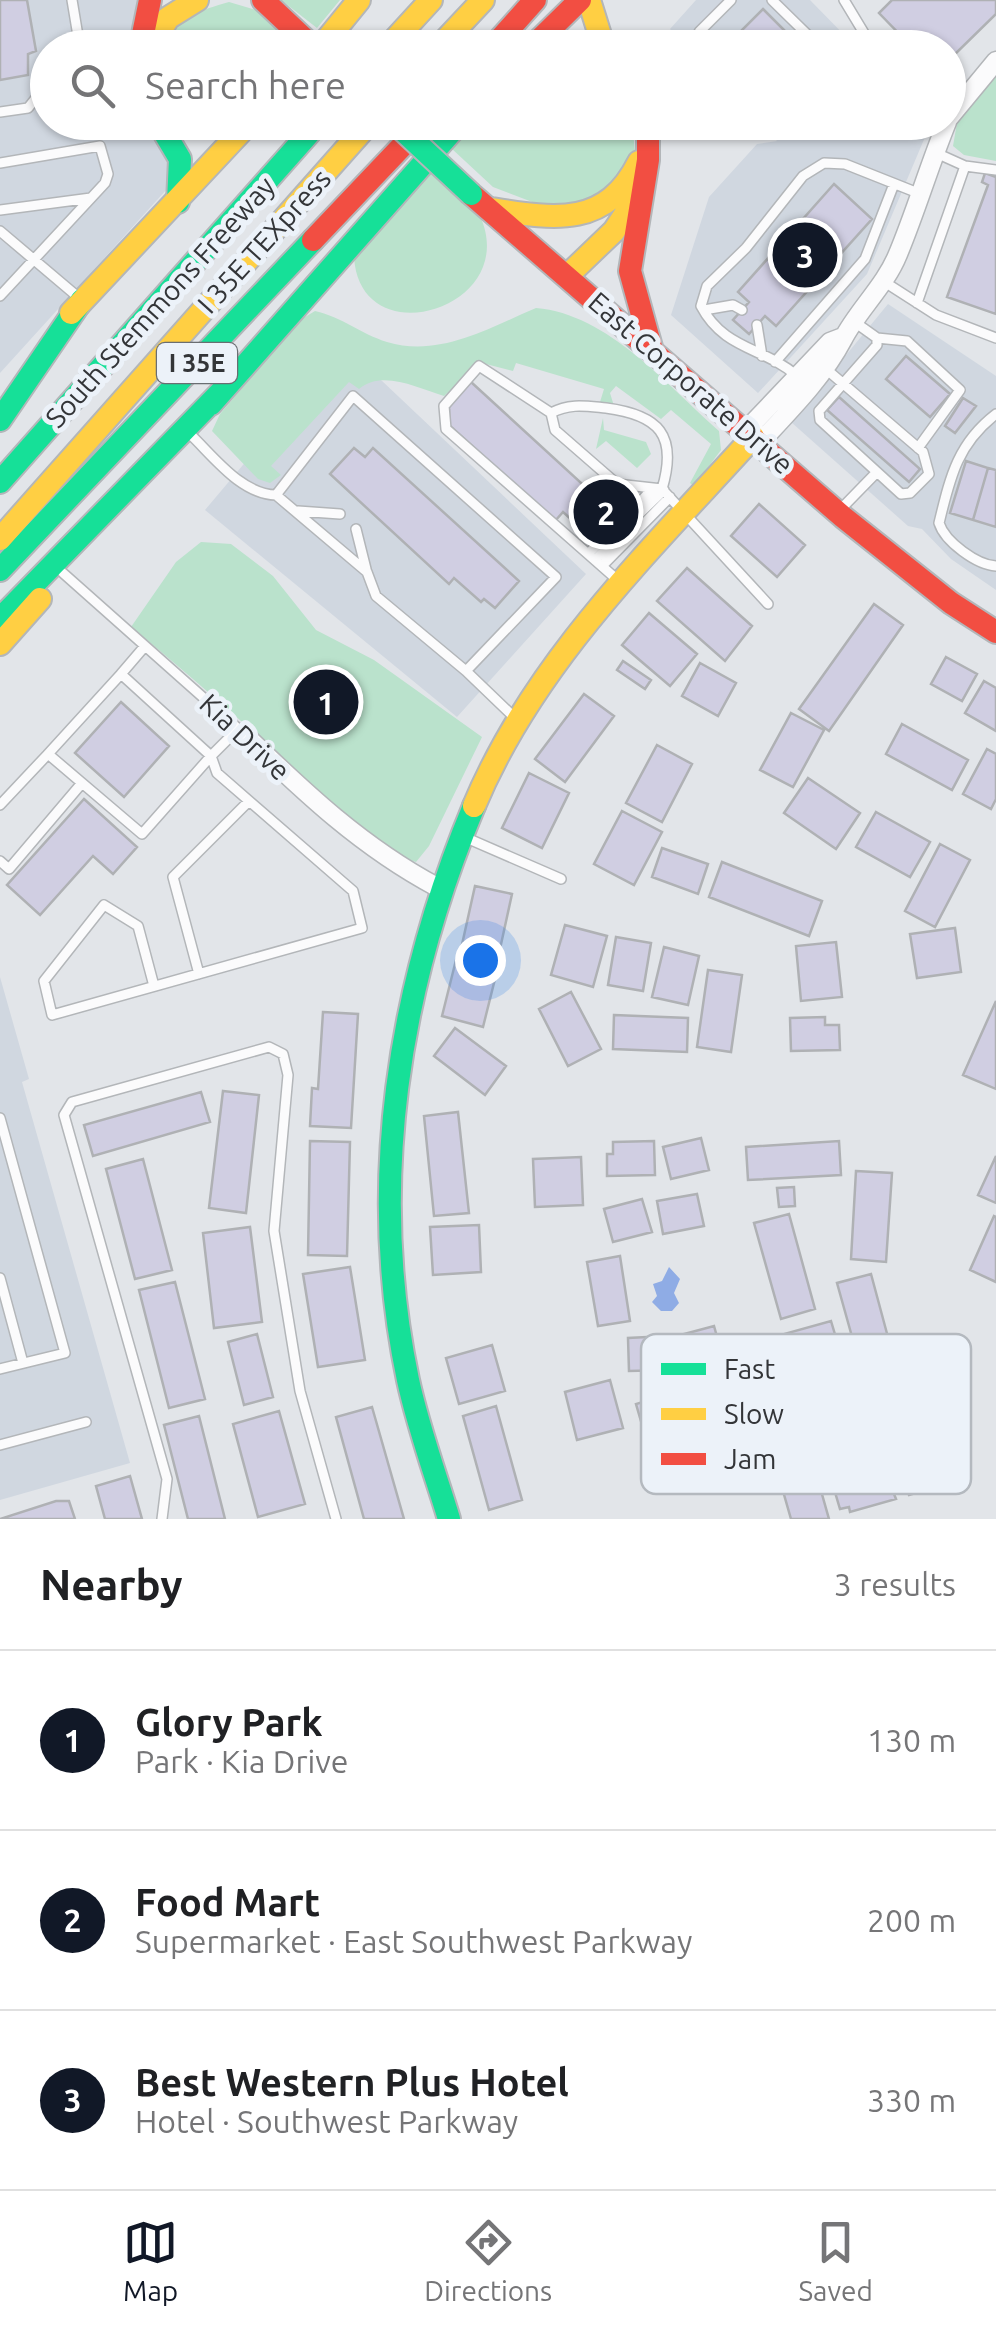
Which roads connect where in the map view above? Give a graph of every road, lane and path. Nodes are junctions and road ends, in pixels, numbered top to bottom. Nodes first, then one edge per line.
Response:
1 (72, 0) edge
2 (197, 0) edge
3 (262, 0) edge
4 (359, 0) edge
5 (431, 0) edge
6 (482, 0) edge
7 (535, 0) edge
8 (580, 0) edge
9 (588, 0) edge
10 (731, 0) edge
11 (772, 0) edge
12 (848, 2) edge
13 (151, 4) edge
14 (77, 30) edge
15 (144, 30) edge
16 (159, 30) edge
17 (296, 30) edge
18 (333, 30) edge
19 (404, 30) edge
20 (454, 30) edge
21 (508, 30) edge
22 (549, 30) edge
23 (598, 30) edge
24 (701, 30) edge
25 (803, 30) edge
26 (863, 30) edge
27 (996, 60) edge
28 (966, 83) edge
29 (30, 106) edge
30 (0, 112) edge
31 (171, 140) edge
32 (234, 140) edge
33 (303, 140) edge
34 (354, 140) edge
35 (408, 140) edge
36 (413, 140) edge
37 (444, 140) edge
38 (640, 140) edge
39 (646, 140) edge
40 (939, 140) edge
41 (934, 152) junction
42 (0, 163) edge
43 (964, 166) junction
44 (996, 170) edge
45 (894, 184) junction
46 (642, 186) junction
47 (918, 193) junction
48 (91, 198) junction
49 (479, 201) junction
50 (178, 202) junction
51 (0, 210) edge
52 (0, 231) edge
53 (34, 260) junction
54 (567, 276) junction
55 (882, 282) junction
56 (0, 296) edge
57 (82, 300) junction
58 (917, 303) junction
59 (704, 310) junction
60 (742, 310) dead end
61 (757, 325) dead end
62 (850, 330) junction
63 (878, 338) junction
64 (996, 338) edge
65 (650, 347) junction
66 (762, 356) junction
67 (775, 362) junction
68 (826, 369) junction
69 (797, 376) junction
70 (843, 383) junction
71 (0, 390) edge
72 (222, 391) junction
73 (551, 413) junction
74 (996, 414) edge
75 (0, 420) edge
76 (187, 431) junction
77 (753, 437) junction
78 (918, 448) junction
79 (877, 472) junction
80 (0, 482) edge
81 (276, 495) junction
82 (666, 495) junction
83 (296, 511) junction
84 (838, 512) junction
85 (340, 514) dead end
86 (633, 514) dead end
87 (356, 530) dead end
88 (0, 539) edge
89 (610, 539) dead end
90 (595, 560) junction
91 (996, 566) edge
92 (0, 570) edge
93 (366, 572) junction
94 (63, 573) junction
95 (622, 584) junction
96 (768, 604) dead end
97 (0, 619) edge
98 (996, 632) edge
99 (0, 644) edge
100 (145, 646) junction
101 (466, 671) junction
102 (121, 674) junction
103 (518, 721) junction
104 (241, 731) junction
105 (48, 754) junction
106 (211, 756) junction
107 (82, 783) junction
108 (249, 801) junction
109 (0, 805) edge
110 (460, 835) junction
111 (0, 861) edge
112 (561, 879) dead end
113 (437, 887) junction
114 (200, 974) junction
115 (154, 986) junction
116 (0, 1118) edge
117 (0, 1278) edge
118 (23, 1363) junction
119 (0, 1369) edge
120 (86, 1422) dead end
121 (0, 1445) edge
122 (162, 1519) edge
123 (336, 1519) edge
124 (449, 1519) edge

1 - 14 lane
2 - 16 main road
3 - 17 main road
4 - 18 main road
5 - 19 main road
6 - 20 main road
7 - 21 main road
8 - 22 main road
9 - 23 main road
10 - 24 lane
11 - 25 lane
12 - 26 lane
13 - 15 main road
27 - 28 street
29 - 30 lane
31 - 50 main road
32 - 50 main road, South Stemmons Freeway
33 - 80 main road, South Stemmons Freeway / I 35E
34 - 88 main road, I 35E TEXpress
35 - 92 main road, I 35E
36 - 49 main road, East Corporate Drive, bridge
37 - 72 main road
38 - 49 main road
39 - 46 main road
40 - 41 street
41 - 43 lane
41 - 47 street
42 - 48 lane
43 - 44 lane
43 - 58 lane
45 - 47 lane
45 - 59 lane
45 - 67 lane
46 - 54 main road
46 - 65 main road
47 - 55 street
48 - 51 lane
48 - 53 lane
49 - 54 main road, East Corporate Drive
50 - 57 main road, South Stemmons Freeway
52 - 53 lane
53 - 56 lane
53 - 57 lane
54 - 65 main road, East Corporate Drive
55 - 58 lane
55 - 62 street
57 - 71 main road, South Stemmons Freeway
57 - 75 main road
58 - 64 lane
59 - 60 lane
59 - 66 lane
61 - 66 lane
62 - 63 lane
62 - 68 street
62 - 69 street
63 - 70 lane
63 - 78 lane
65 - 77 main road, East Corporate Drive
66 - 67 lane
67 - 69 lane
68 - 70 lane
68 - 77 street
69 - 77 street
70 - 78 lane
70 - 79 lane
72 - 76 main road
72 - 97 main road
73 - 82 lane
73 - 82 lane
73 - 90 lane
74 - 91 lane
76 - 81 lane
76 - 94 main road
77 - 82 main road
77 - 84 main road, East Corporate Drive
78 - 79 lane
79 - 84 lane
81 - 83 lane
81 - 101 lane
82 - 86 lane
82 - 90 lane
82 - 95 main road
82 - 96 lane
83 - 85 lane
83 - 93 lane
84 - 98 main road, East Corporate Drive
87 - 93 lane
89 - 90 lane
90 - 95 lane
93 - 101 lane
94 - 99 main road
94 - 100 lane, Kia Drive
95 - 103 main road
100 - 102 lane
100 - 104 lane, Kia Drive
101 - 103 lane
102 - 105 lane
102 - 106 lane
103 - 110 main road
104 - 106 lane
104 - 113 street, Kia Drive
105 - 107 lane
105 - 109 lane
106 - 107 lane
106 - 108 lane
107 - 111 lane
108 - 114 lane
108 - 114 lane
110 - 112 lane
110 - 113 main road
113 - 124 main road
114 - 115 lane
115 - 115 lane
116 - 118 lane
117 - 118 lane
118 - 119 lane
120 - 121 lane
122 - 123 lane

